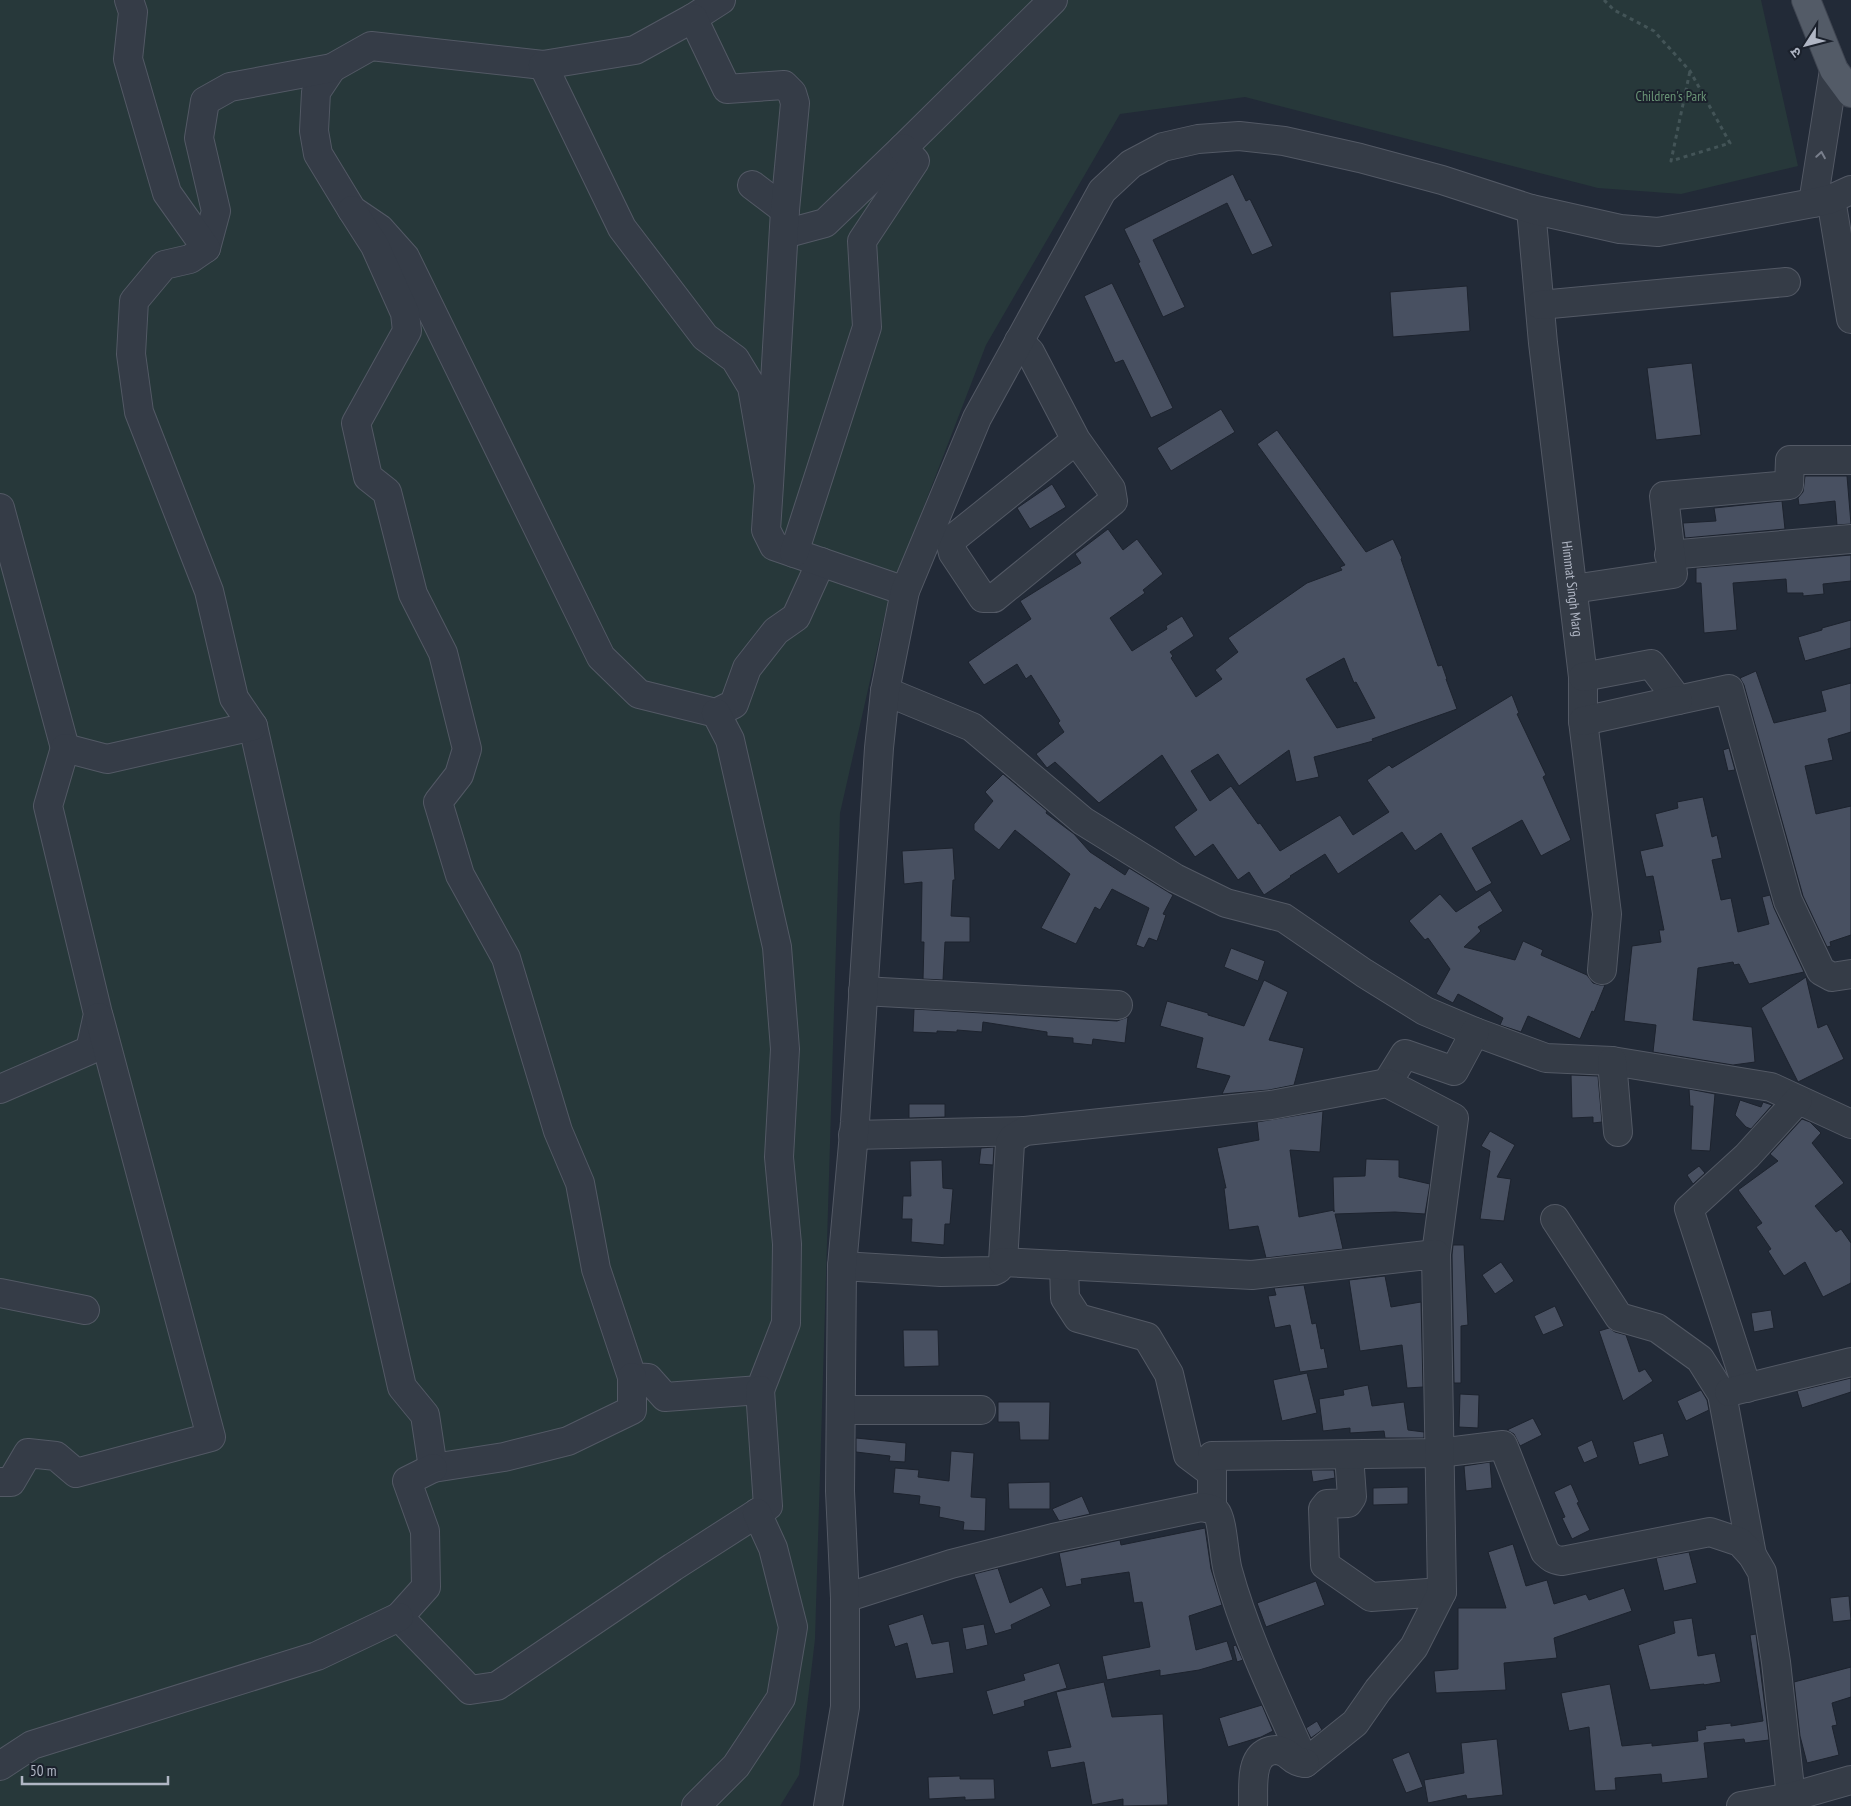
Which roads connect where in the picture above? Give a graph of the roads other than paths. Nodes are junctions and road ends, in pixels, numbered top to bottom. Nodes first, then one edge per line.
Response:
1 (128, 0) edge
2 (721, 0) edge
3 (1053, 0) edge
4 (1806, 0) edge
5 (693, 18) junction
6 (543, 65) junction
7 (332, 68) junction
8 (1834, 70) junction
9 (1851, 93) edge
10 (903, 148) junction
11 (752, 186) dead end
12 (1832, 197) edge
13 (1531, 209) junction
14 (352, 210) junction
15 (785, 222) junction
16 (206, 248) junction
17 (1786, 282) dead end
18 (1540, 305) junction
19 (1851, 319) edge
20 (1019, 341) junction
21 (1076, 440) junction
22 (1851, 460) edge
23 (769, 485) junction
24 (0, 508) edge
25 (1851, 539) edge
26 (940, 540) junction
27 (794, 553) junction
28 (1670, 555) junction
29 (821, 562) junction
30 (1573, 588) junction
31 (906, 591) junction
32 (1584, 677) junction
33 (885, 691) junction
34 (1678, 700) junction
35 (716, 713) junction
36 (1583, 721) junction
37 (252, 726) junction
38 (66, 748) junction
39 (1602, 970) dead end
40 (1851, 974) edge
41 (863, 991) junction
42 (1118, 1005) dead end
43 (98, 1014) junction
44 (1475, 1032) junction
45 (1612, 1061) junction
46 (1387, 1084) junction
47 (0, 1089) edge
48 (1798, 1100) junction
49 (1851, 1124) edge
50 (1025, 1130) junction
51 (1618, 1132) dead end
52 (854, 1135) junction
53 (1555, 1219) dead end
54 (1436, 1254) junction
55 (1004, 1262) junction
56 (1064, 1265) junction
57 (842, 1266) junction
58 (0, 1293) edge
59 (85, 1310) dead end
60 (1851, 1362) edge
61 (632, 1377) junction
62 (760, 1390) junction
63 (1734, 1391) junction
64 (841, 1410) junction
65 (981, 1410) dead end
66 (1439, 1453) junction
67 (1349, 1455) junction
68 (433, 1468) junction
69 (1212, 1474) junction
70 (0, 1482) edge
71 (1212, 1509) junction
72 (757, 1513) junction
73 (1752, 1555) junction
74 (1442, 1592) junction
75 (845, 1598) junction
76 (400, 1617) junction
77 (1305, 1763) junction
78 (0, 1766) edge
79 (1851, 1780) edge
80 (1791, 1797) junction
81 (1753, 1805) edge
82 (696, 1806) edge
83 (828, 1806) edge
84 (1253, 1806) edge

1 - 16 street
2 - 5 street
3 - 10 street
4 - 8 main road
5 - 6 street
5 - 15 street
6 - 7 street
6 - 23 street
7 - 14 street
7 - 16 street
8 - 9 main road
12 -> 8 street
10 - 15 street
10 - 27 street
11 - 15 street
12 - 13 street
12 - 19 street
13 - 18 street, Himmat Singh Marg
13 - 20 street
14 - 35 street
14 - 61 street
15 - 23 street
16 - 37 street
17 - 18 street
18 - 30 street, Himmat Singh Marg
20 - 21 street
20 - 26 street
21 - 26 street
21 - 26 street
22 - 28 street
23 - 27 street
24 - 38 street
25 - 28 street
26 - 31 street
27 - 29 street
28 - 30 street
29 - 31 street
29 - 35 street
30 - 32 street, Himmat Singh Marg
31 - 33 street
32 - 34 street
32 - 36 street, Himmat Singh Marg
33 - 41 street
33 - 44 street
34 - 36 street
34 - 40 street
35 - 62 street
36 - 39 street, Himmat Singh Marg
37 - 38 street
37 - 68 street
38 - 43 street
41 - 42 street
41 - 52 street
43 - 47 street
43 - 70 street
44 - 45 street
44 - 46 street
45 - 48 street
45 - 51 street
46 - 50 street
46 - 54 street
48 - 49 street
48 - 63 street
50 - 52 street
50 - 55 street
52 - 57 street
53 - 63 street
54 - 56 street
54 - 66 street
55 - 56 street
55 - 57 street
56 - 69 street
57 - 64 street
58 - 59 street
60 - 63 street
61 - 62 street
61 - 68 street
62 - 72 street
63 - 73 street
64 - 65 street
64 - 75 street
66 - 67 street
66 - 73 street
66 - 74 street
67 - 69 street
67 - 74 street
68 - 76 street
69 - 71 street
71 - 75 street
71 - 77 street
72 - 76 street
72 - 82 street
73 - 80 street
74 - 77 street
75 - 83 street
76 - 78 street
77 - 84 street
79 - 80 street
80 - 81 street

